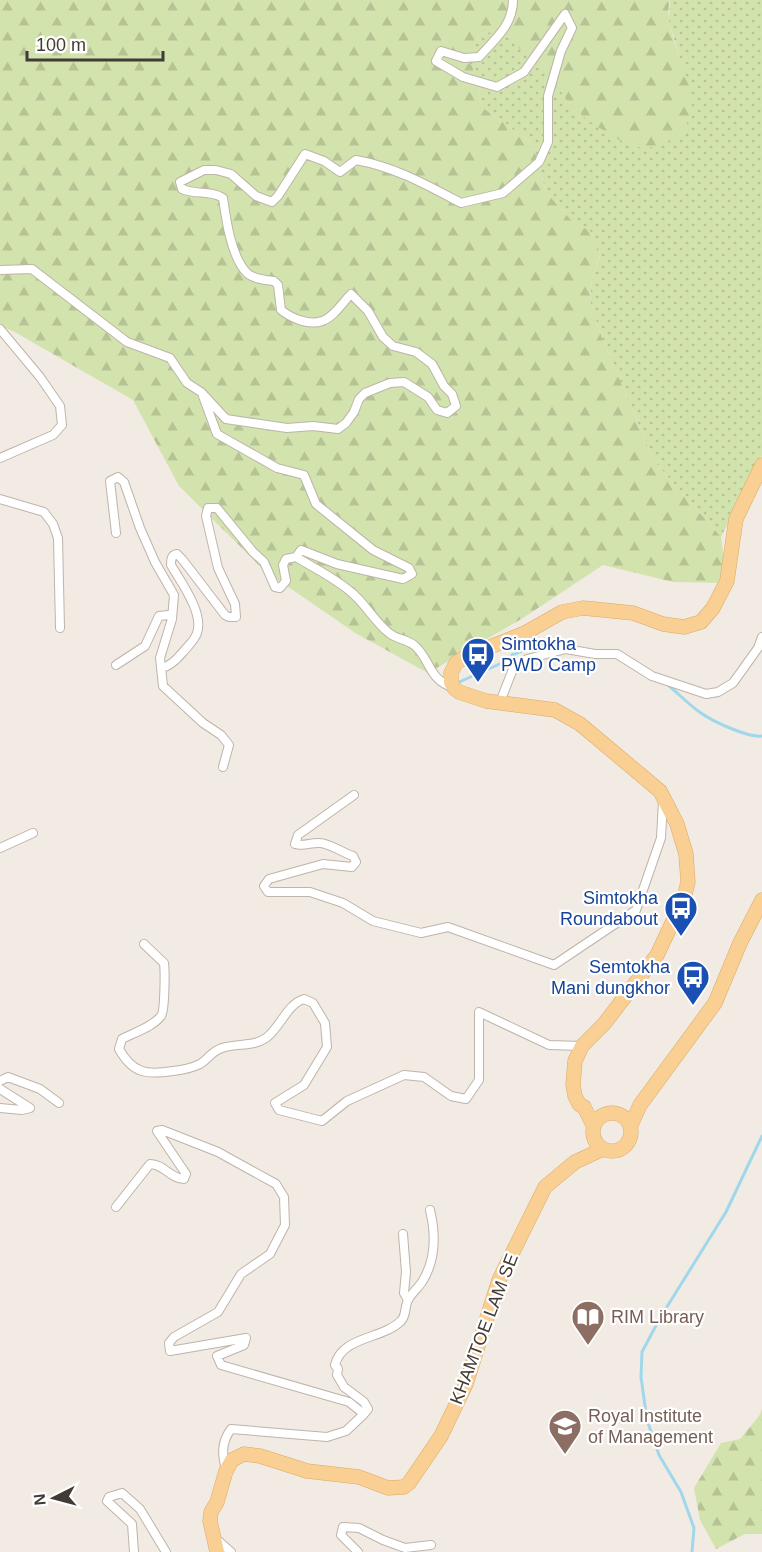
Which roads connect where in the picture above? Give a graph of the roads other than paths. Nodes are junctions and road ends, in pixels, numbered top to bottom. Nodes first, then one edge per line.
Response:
1 (513, 0) edge
2 (0, 270) edge
3 (0, 329) edge
4 (201, 392) junction
5 (0, 458) edge
6 (762, 465) edge
7 (0, 499) edge
8 (116, 532) dead end
9 (296, 556) junction
10 (172, 619) junction
11 (60, 628) dead end
12 (762, 637) edge
13 (116, 665) dead end
14 (161, 668) junction
15 (454, 688) junction
16 (500, 702) junction
17 (223, 767) dead end
18 (660, 791) junction
19 (354, 795) dead end
20 (33, 833) dead end
21 (0, 848) edge
22 (762, 900) edge
23 (144, 944) dead end
24 (582, 1046) junction
25 (0, 1081) edge
26 (0, 1089) edge
27 (59, 1103) dead end
28 (640, 1105) junction
29 (584, 1107) junction
30 (0, 1108) edge
31 (604, 1115) junction
32 (621, 1115) junction
33 (630, 1127) junction
34 (597, 1139) junction
35 (116, 1208) dead end
36 (430, 1210) dead end
37 (403, 1234) dead end
38 (408, 1300) junction
39 (364, 1414) junction
40 (226, 1471) junction
41 (212, 1536) junction
42 (431, 1545) dead end
43 (134, 1552) edge
44 (166, 1552) edge
45 (218, 1552) edge
46 (231, 1552) edge
47 (358, 1552) edge

1 - 4 street
2 - 4 street
3 - 5 street
4 - 9 street
6 - 15 main road
7 - 11 street
8 - 10 street
9 - 14 street
9 - 15 street
10 - 13 street
10 - 14 street
12 - 16 street
14 - 17 street
15 - 16 main road
16 - 18 main road
18 - 19 street
18 - 24 main road
20 - 21 street
22 - 28 main road
23 - 24 street
24 - 29 main road
25 - 27 street
26 - 30 street
28 - 32 main road
28 - 33 main road
29 - 31 main road
29 - 34 main road
31 - 32 main road
31 - 34 main road
32 - 33 main road
33 - 34 main road
34 - 40 main road, KHAMTOE LAM SE
35 - 39 street
36 - 38 street
37 - 38 street
38 - 39 street
39 - 40 street
40 - 41 main road
41 - 45 main road
41 - 46 street
42 - 47 street
43 - 44 street

